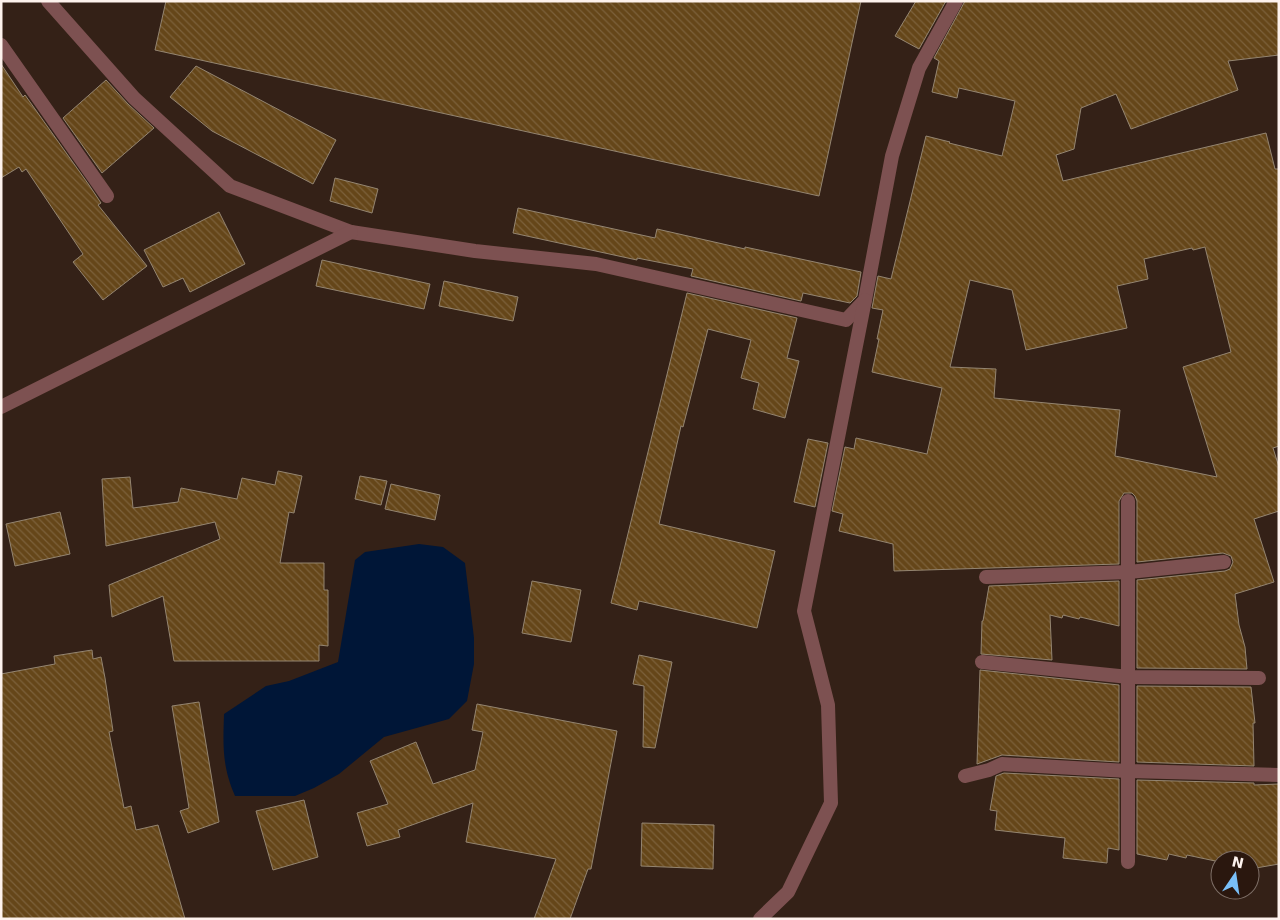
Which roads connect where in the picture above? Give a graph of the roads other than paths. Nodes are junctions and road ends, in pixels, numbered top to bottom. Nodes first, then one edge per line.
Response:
1 (48, 1) edge
2 (956, 1) edge
3 (1, 45) edge
4 (107, 196) dead end
5 (350, 232) junction
6 (865, 300) junction
7 (1, 407) edge
8 (1128, 501) dead end
9 (1224, 562) dead end
10 (1129, 572) junction
11 (986, 577) dead end
12 (982, 662) dead end
13 (1129, 677) junction
14 (1259, 678) dead end
15 (1128, 771) junction
16 (1279, 775) edge
17 (965, 776) dead end
18 (1128, 862) dead end
19 (760, 919) edge

1 - 5 street
2 - 6 street
3 - 4 street
5 - 6 street
5 - 7 street
6 - 19 street
8 - 10 street
9 - 10 street
10 - 11 street
10 - 13 street
12 - 13 street
13 - 14 street
13 - 15 street
15 - 16 street
15 - 17 street
15 - 18 street

